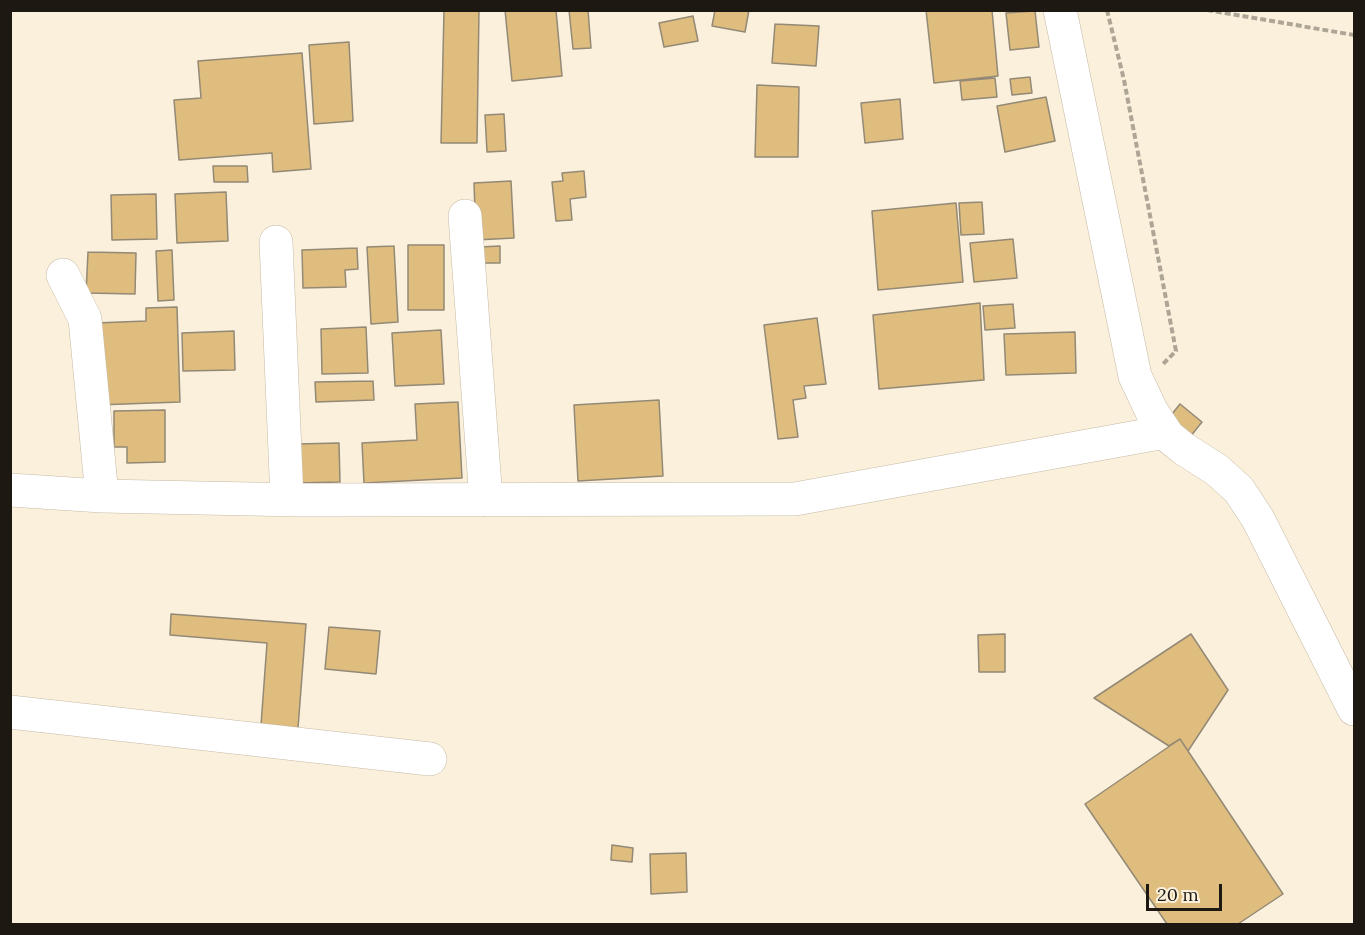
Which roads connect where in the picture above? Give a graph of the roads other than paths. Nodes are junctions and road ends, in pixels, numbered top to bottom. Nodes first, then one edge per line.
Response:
1 (1060, 10) edge
2 (465, 216) dead end
3 (276, 242) dead end
4 (63, 275) dead end
5 (1166, 432) junction
6 (10, 490) edge
7 (102, 496) junction
8 (287, 499) junction
9 (486, 500) junction
10 (1354, 709) edge
11 (10, 712) edge
12 (430, 759) dead end

1 - 5 street
2 - 9 street
3 - 8 street
4 - 7 street
5 - 9 street
5 - 10 street
6 - 7 street
7 - 8 street
8 - 9 street
11 - 12 street

